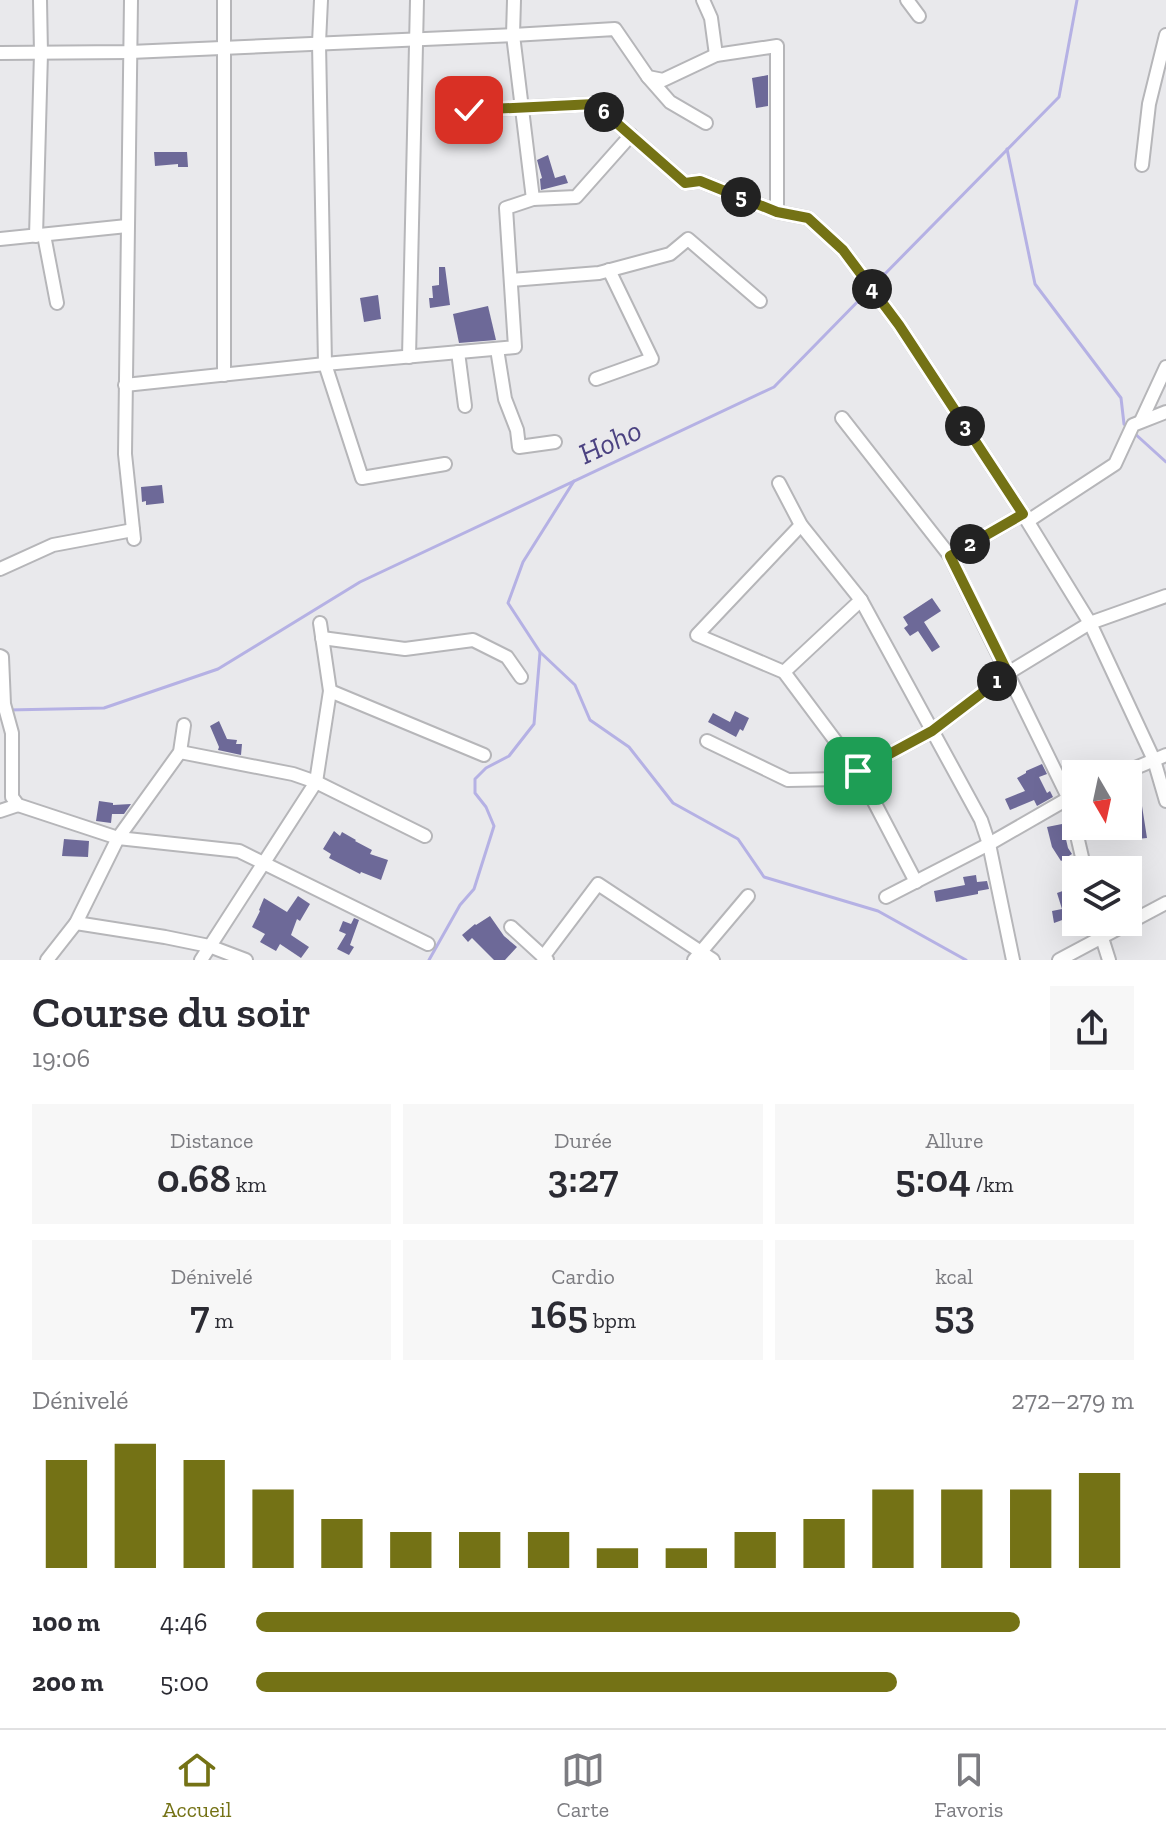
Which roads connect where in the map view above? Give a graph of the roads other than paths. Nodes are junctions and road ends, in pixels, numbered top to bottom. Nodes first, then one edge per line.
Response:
1 (40, 0) edge
2 (131, 0) edge
3 (224, 0) edge
4 (321, 0) edge
5 (417, 0) edge
6 (514, 0) edge
7 (703, 0) edge
8 (907, 0) edge
9 (919, 16) dead end
10 (513, 35) junction
11 (1166, 35) edge
12 (416, 39) junction
13 (319, 43) junction
14 (224, 48) junction
15 (130, 52) junction
16 (0, 53) edge
17 (41, 53) junction
18 (716, 55) junction
19 (648, 77) junction
20 (522, 108) junction
21 (469, 110) dead end
22 (706, 123) dead end
23 (631, 135) junction
24 (1142, 165) dead end
25 (533, 199) junction
26 (777, 212) junction
27 (127, 226) junction
28 (40, 236) junction
29 (0, 239) edge
30 (609, 270) junction
31 (511, 280) junction
32 (760, 301) dead end
33 (57, 303) dead end
34 (497, 349) junction
35 (458, 352) junction
36 (409, 357) junction
37 (325, 364) junction
38 (1166, 367) edge
39 (224, 375) junction
40 (596, 379) dead end
41 (125, 385) junction
42 (465, 406) dead end
43 (1166, 412) edge
44 (842, 418) dead end
45 (1134, 427) junction
46 (555, 442) dead end
47 (445, 464) dead end
48 (779, 483) dead end
49 (1026, 517) junction
50 (801, 525) junction
51 (950, 556) junction
52 (0, 569) edge
53 (1166, 596) edge
54 (861, 600) junction
55 (320, 623) dead end
56 (1090, 623) junction
57 (322, 638) junction
58 (0, 656) edge
59 (784, 672) junction
60 (1008, 673) junction
61 (521, 677) dead end
62 (330, 691) junction
63 (184, 725) dead end
64 (932, 731) junction
65 (707, 741) dead end
66 (180, 752) junction
67 (484, 755) dead end
68 (1160, 757) edge
69 (858, 771) junction
70 (1062, 777) edge
71 (316, 782) junction
72 (1166, 801) edge
73 (1062, 802) edge
74 (18, 805) junction
75 (0, 811) edge
76 (425, 836) dead end
77 (118, 838) junction
78 (989, 844) junction
79 (264, 862) junction
80 (916, 882) junction
81 (748, 896) dead end
82 (886, 897) dead end
83 (1166, 903) edge
84 (76, 923) junction
85 (511, 927) dead end
86 (1100, 938) junction
87 (428, 944) dead end
88 (209, 946) junction
89 (698, 956) edge
90 (545, 958) edge
91 (47, 960) edge
92 (201, 960) edge
93 (246, 960) edge
94 (713, 960) edge
95 (1013, 960) edge
96 (1059, 960) edge
97 (1109, 960) edge

1 - 17 street
2 - 15 street
3 - 14 street
4 - 13 street
5 - 12 street
6 - 10 street
7 - 18 street
8 - 9 street
10 - 12 street
10 - 19 street
10 - 20 street
11 - 24 street
12 - 13 street
12 - 36 street
13 - 14 street
13 - 37 street
14 - 15 street
14 - 39 street
15 - 17 street
15 - 27 street
16 - 17 street
17 - 28 street
18 - 19 street
18 - 26 street
19 - 22 street
20 - 21 street
20 - 23 street
20 - 25 street
23 - 25 street
23 - 26 street
25 - 31 street
26 - 49 street
27 - 28 street
27 - 41 street
28 - 29 street
28 - 33 street
30 - 31 street
30 - 32 street
30 - 40 street
31 - 34 street
34 - 35 street
34 - 46 street
35 - 36 street
35 - 42 street
36 - 37 street
37 - 39 street
37 - 47 street
38 - 45 street
39 - 41 street
41 - 52 street
43 - 45 street
44 - 51 street
45 - 49 street
48 - 50 street
49 - 51 street
49 - 56 street
50 - 54 street
50 - 59 street
51 - 60 street
53 - 56 street
54 - 59 street
54 - 64 street
55 - 57 street
56 - 60 street
56 - 68 street
57 - 61 street
57 - 62 street
58 - 74 street
59 - 69 street
60 - 64 street
60 - 70 street
62 - 67 street
62 - 71 street
63 - 66 street
64 - 69 street
64 - 78 street
65 - 69 street
66 - 71 street
66 - 77 street
68 - 72 street
69 - 80 street
71 - 76 street
71 - 79 street
73 - 78 street
74 - 75 street
74 - 77 street
77 - 79 street
77 - 84 street
78 - 80 street
78 - 95 street
79 - 87 street
79 - 88 street
80 - 82 street
81 - 89 street
83 - 86 street
84 - 88 street
84 - 91 street
85 - 90 street
86 - 96 street
86 - 97 street
88 - 92 street
88 - 93 street
89 - 90 street
89 - 94 street

